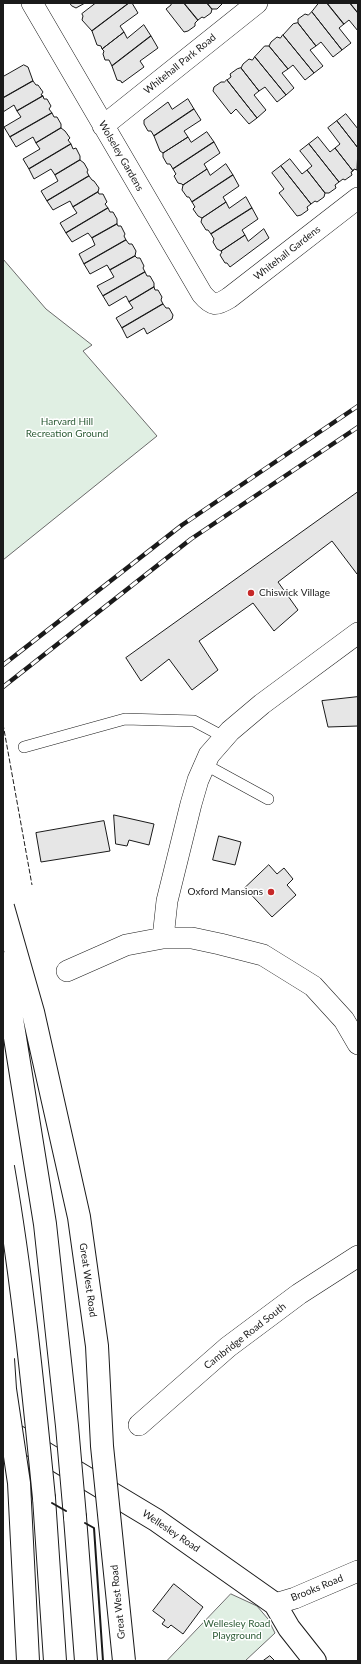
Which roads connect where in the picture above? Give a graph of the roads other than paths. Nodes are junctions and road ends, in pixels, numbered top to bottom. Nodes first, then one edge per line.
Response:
1 (32, 3) edge
2 (257, 3) edge
3 (104, 126) junction
4 (358, 198) edge
5 (215, 304) joint
6 (358, 633) edge
7 (224, 738) junction
8 (24, 747) dead end
9 (204, 764) junction
10 (268, 799) dead end
11 (3, 907) edge
12 (163, 938) junction
13 (3, 962) edge
14 (67, 971) dead end
15 (358, 1044) edge
16 (3, 1167) edge
17 (358, 1256) edge
18 (3, 1359) edge
19 (139, 1425) dead end
20 (3, 1428) edge
21 (358, 1571) edge
22 (275, 1604) junction
23 (28, 1661) edge
24 (55, 1661) edge
25 (86, 1661) edge
26 (124, 1661) edge
27 (315, 1661) edge

1 - 3 street, Wolseley Gardens
2 - 3 street, Whitehall Park Road
3 - 5 street, Wolseley Gardens
4 - 5 street, Whitehall Gardens
6 - 7 street
7 - 8 lane
7 - 9 street
9 - 10 lane
9 - 12 street
11 - 26 main road, Great West Road, bridge
12 - 14 street
12 - 15 street
13 - 25 main road, bridge
16 - 24 main road, bridge
17 - 19 street, Cambridge Road South
18 - 23 main road, bridge
20 - 22 main road, Wellesley Road
21 - 22 street, Brooks Road
22 - 27 main road, Wellesley Road

